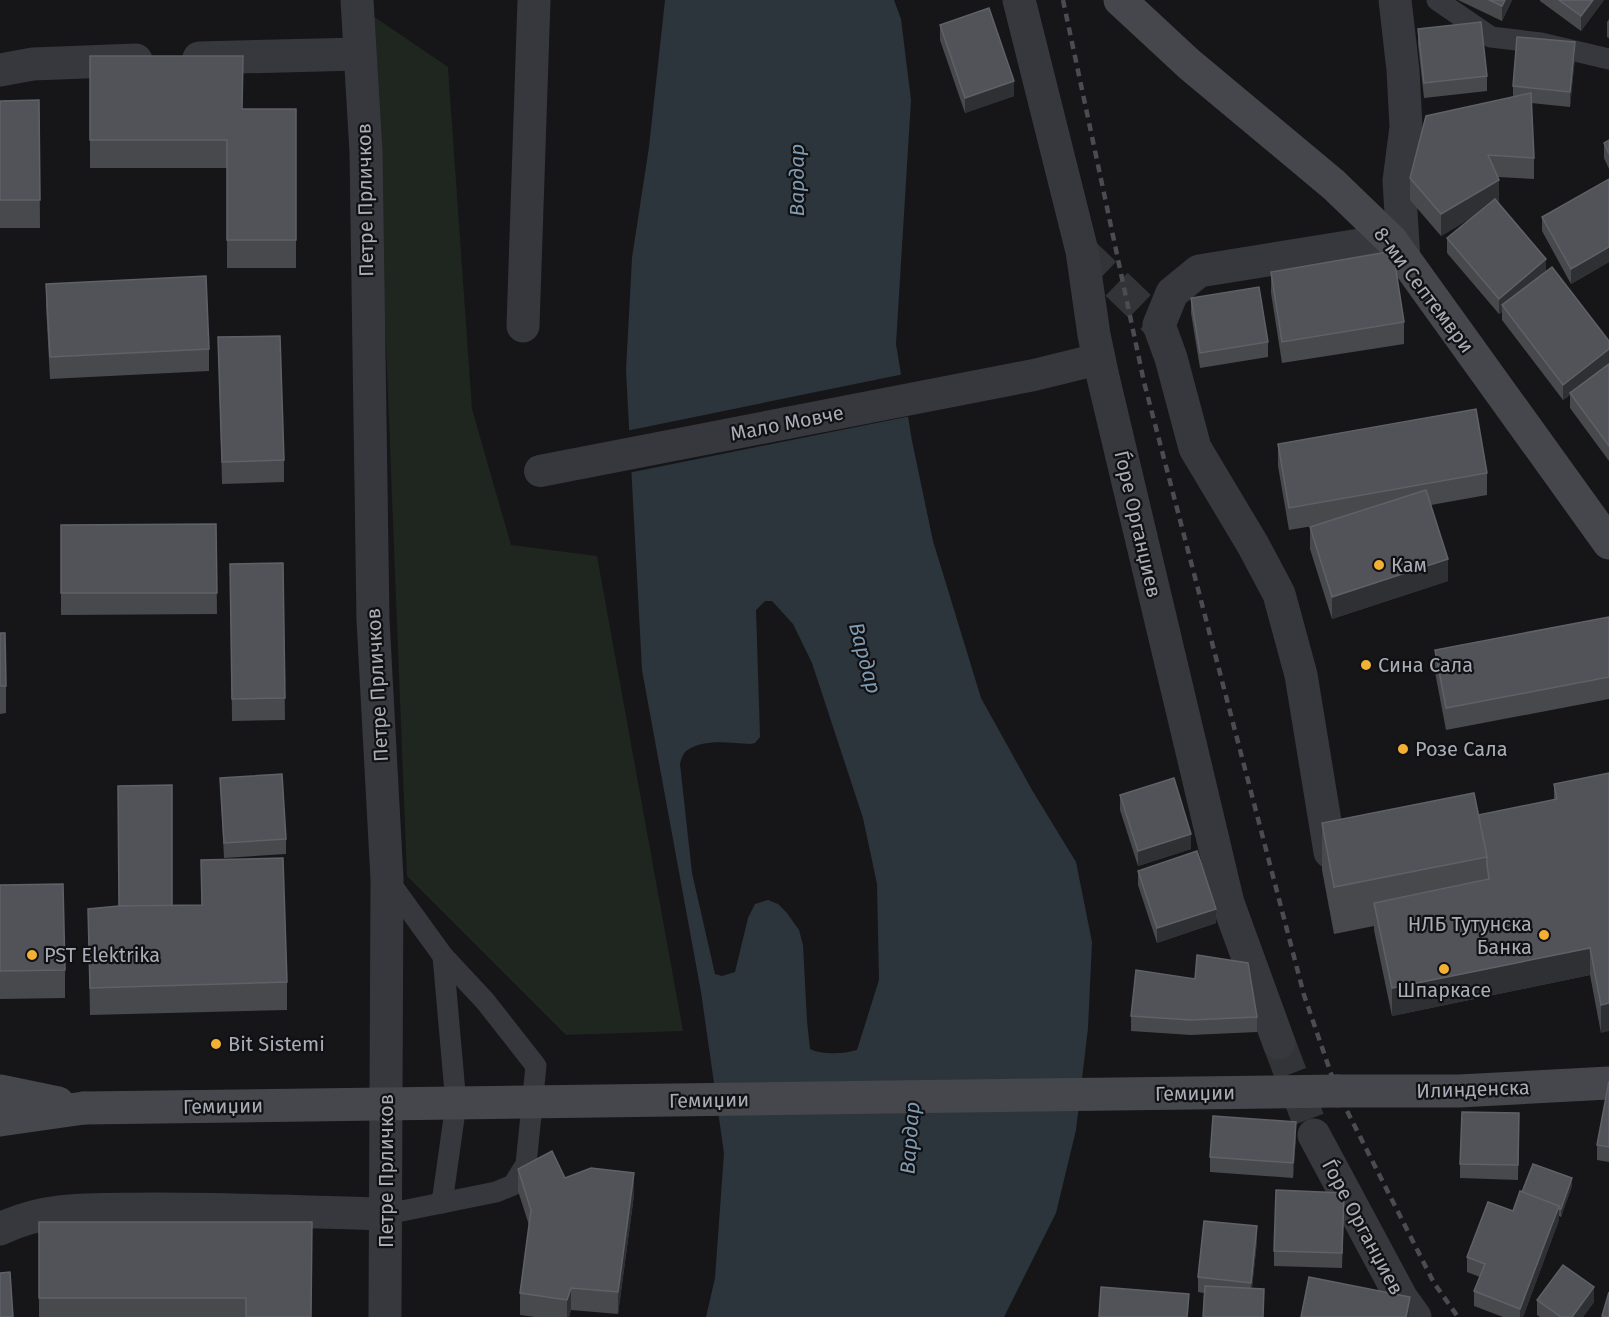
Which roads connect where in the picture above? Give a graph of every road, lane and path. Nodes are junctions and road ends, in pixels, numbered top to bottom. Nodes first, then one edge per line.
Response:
1 (357, 0) edge
2 (534, 0) edge
3 (1019, 0) edge
4 (1120, 0) edge
5 (1395, 0) edge
6 (1437, 0) edge
7 (359, 54) junction
8 (1609, 59) edge
9 (0, 70) edge
10 (1398, 250) junction
11 (523, 326) dead end
12 (1099, 359) junction
13 (540, 471) dead end
14 (1609, 543) edge
15 (1329, 852) edge
16 (387, 879) junction
17 (442, 956) junction
18 (1279, 1043) tunnel mouth
19 (1609, 1083) edge
20 (0, 1091) edge
21 (1337, 1091) joint
22 (82, 1108) junction
23 (0, 1120) edge
24 (1314, 1135) tunnel mouth
25 (442, 1203) junction
26 (387, 1214) junction
27 (0, 1229) edge
28 (385, 1317) edge
29 (1415, 1317) edge

1 - 7 street, Петре Прличков
2 - 11 street
3 - 12 street, Ѓоре Органџиев
4 - 10 main road, 8-ми Септември
5 - 10 street
6 - 8 lane
7 - 9 street
7 - 16 street, Петре Прличков
10 - 14 main road, 8-ми Септември
10 - 15 street
12 - 13 street, Мало Мовче
12 - 18 street, Ѓоре Органџиев
16 - 17 lane
16 - 26 street, Петре Прличков
17 - 25 lane
17 - 25 lane
19 - 21 main road, Илинденска
20 - 22 main road
21 - 22 main road, Гемиџии, bridge
22 - 23 main road
24 - 29 street, Ѓоре Органџиев
25 - 26 lane
26 - 27 street
26 - 28 street, Петре Прличков

